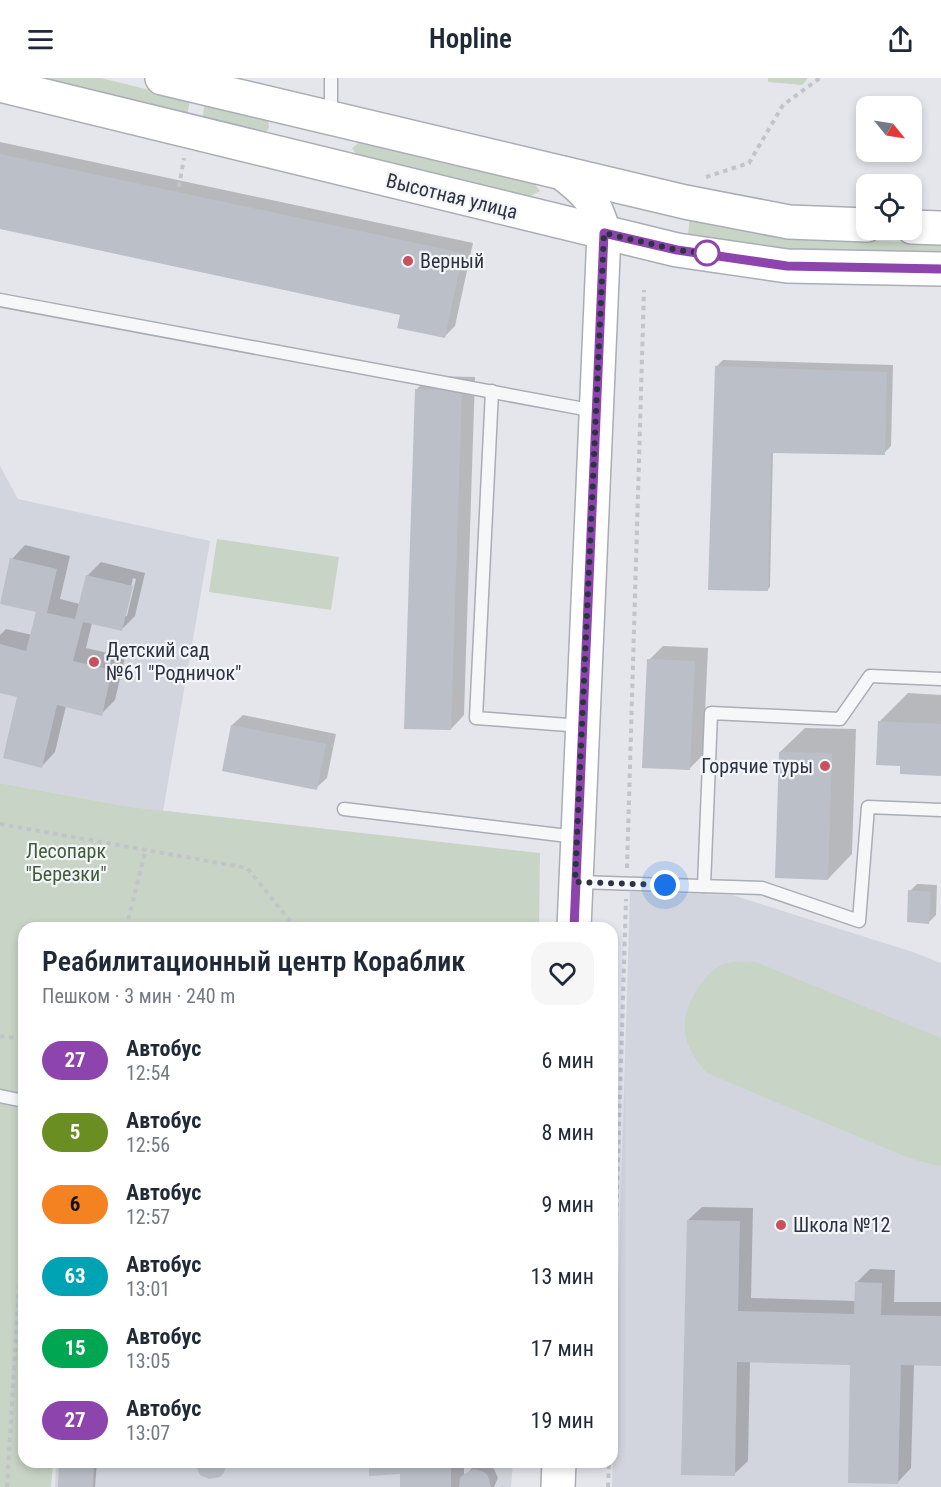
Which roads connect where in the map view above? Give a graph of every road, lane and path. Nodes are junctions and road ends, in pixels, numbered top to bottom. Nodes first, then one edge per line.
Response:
1 (162, 78) edge
2 (331, 78) edge
3 (820, 78) edge
4 (0, 86) edge
5 (321, 116) junction
6 (301, 158) junction
7 (561, 173) junction
8 (698, 179) dead end
9 (666, 198) junction
10 (856, 225) edge
11 (922, 227) edge
12 (941, 228) edge
13 (604, 233) junction
14 (941, 269) edge
15 (645, 290) dead end
16 (0, 300) edge
17 (492, 392) junction
18 (596, 411) junction
19 (941, 679) edge
20 (582, 726) junction
21 (345, 809) dead end
22 (941, 810) edge
23 (0, 824) edge
24 (577, 837) junction
25 (146, 849) junction
26 (575, 882) junction
27 (627, 884) junction
28 (704, 886) junction
29 (128, 922) edge
30 (291, 922) edge
31 (574, 922) edge
32 (0, 1036) edge
33 (18, 1038) edge
34 (0, 1096) edge
35 (18, 1100) edge
36 (618, 1164) edge
37 (18, 1302) edge
38 (559, 1468) edge
39 (609, 1468) edge
40 (7, 1487) edge
41 (558, 1487) edge
42 (608, 1487) edge

1 - 5 street
2 - 5 lane
3 - 8 path
4 - 6 street, Высотная улица
5 - 6 street
5 - 7 street
6 - 13 street, Высотная улица
7 - 9 street
7 - 13 street
9 - 10 street
9 - 13 street
11 - 12 street
13 - 14 street, Высотная улица
13 - 18 street
15 - 27 path
16 - 17 lane
17 - 18 lane
17 - 20 lane
18 - 20 street
19 - 28 lane
20 - 24 street
21 - 24 lane
22 - 28 lane
23 - 25 path
24 - 26 street
25 - 29 path
25 - 30 path
26 - 27 lane
26 - 31 street
27 - 28 lane
27 - 36 path
32 - 33 path
34 - 35 lane
37 - 40 path
38 - 41 street
39 - 42 path

